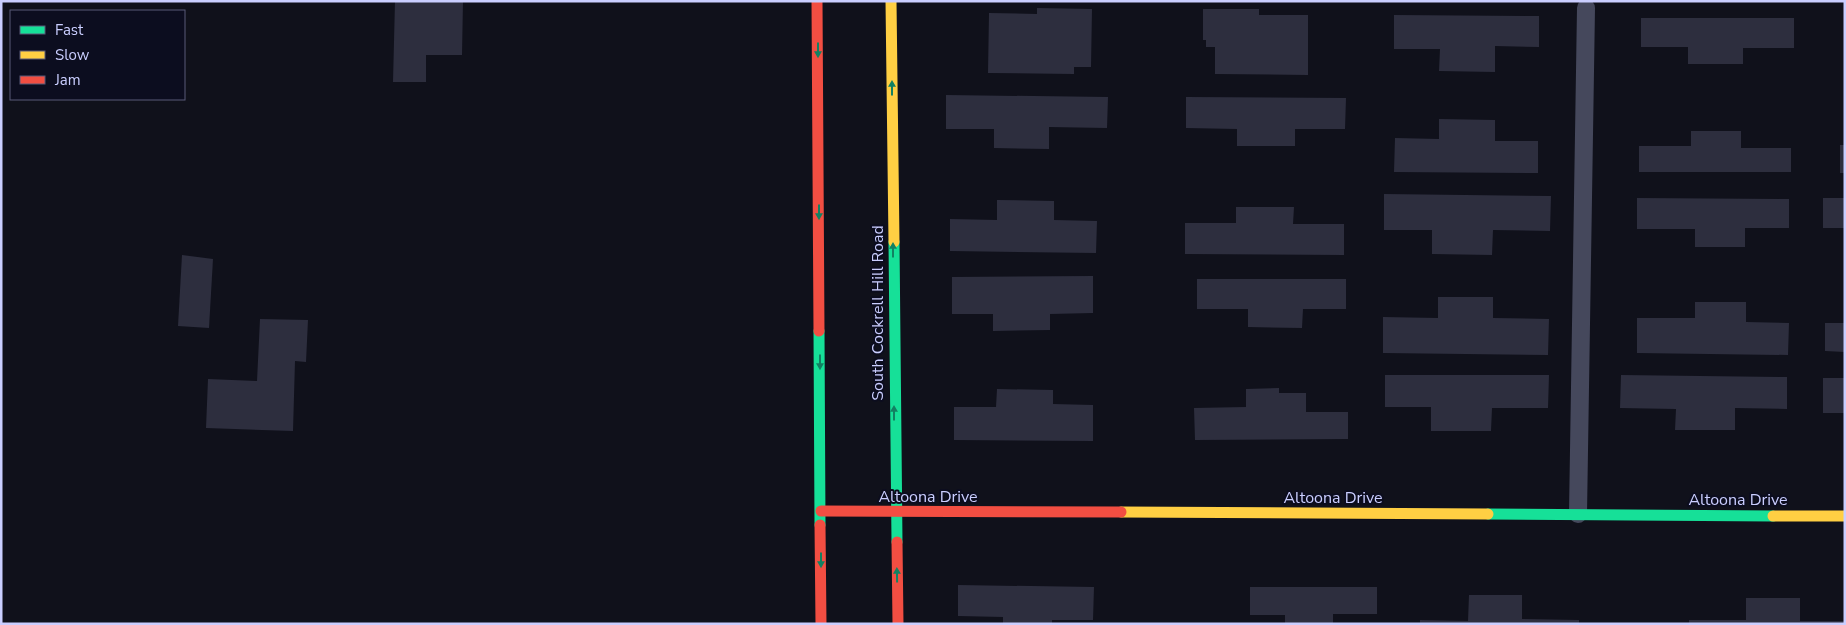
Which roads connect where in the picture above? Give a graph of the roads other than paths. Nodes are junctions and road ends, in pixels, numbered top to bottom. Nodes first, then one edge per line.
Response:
1 (817, 1) edge
2 (891, 1) edge
3 (1586, 8) dead end
4 (821, 511) junction
5 (896, 512) junction
6 (1578, 514) junction
7 (1845, 516) edge
8 (821, 624) edge
9 (898, 624) edge

1 -> 4 main road
5 -> 2 main road, South Cockrell Hill Road
3 - 6 lane
4 - 5 main road, Altoona Drive
4 -> 8 main road
5 - 6 main road, Altoona Drive
9 -> 5 main road, South Cockrell Hill Road
6 - 7 main road, Altoona Drive

